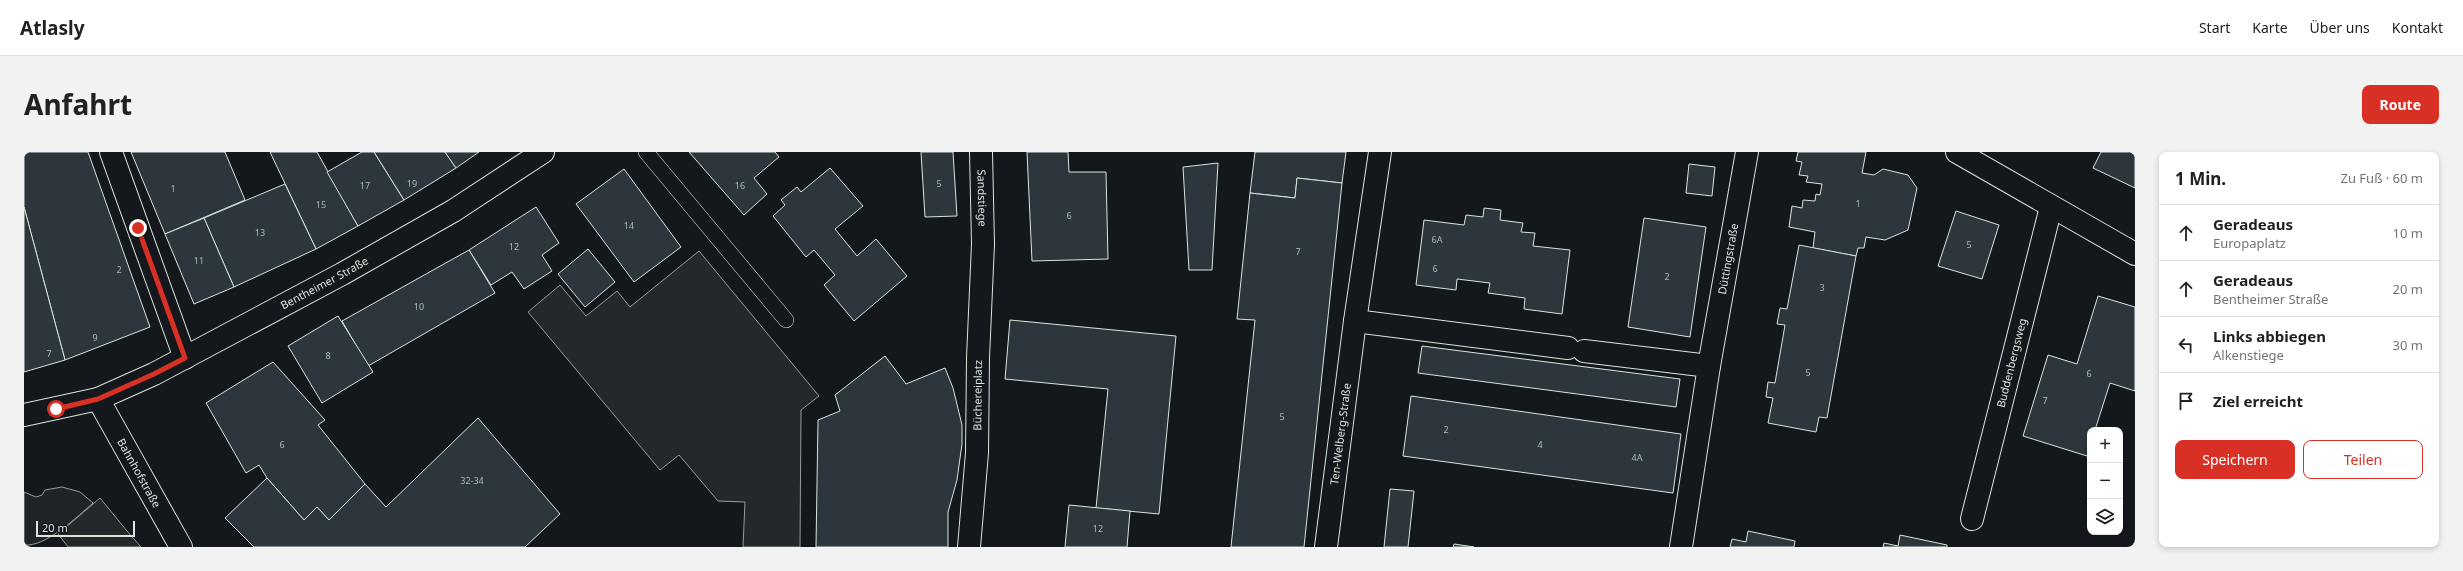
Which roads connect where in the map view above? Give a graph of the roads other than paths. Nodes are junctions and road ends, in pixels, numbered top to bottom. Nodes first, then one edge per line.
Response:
1 (111, 152) edge
2 (543, 152) edge
3 (646, 152) edge
4 (981, 152) edge
5 (1380, 152) edge
6 (1747, 152) edge
7 (1957, 152) edge
8 (2051, 208) junction
9 (983, 244) joint
10 (2135, 254) edge
11 (786, 320) dead end
12 (1355, 320) junction
13 (185, 358) junction
14 (1709, 366) junction
15 (98, 399) junction
16 (24, 414) edge
17 (1972, 519) dead end
18 (181, 547) edge
19 (969, 547) edge
20 (1326, 547) edge
21 (1681, 547) edge

1 - 13 street
2 - 13 street, Bentheimer Straße
3 - 11 lane
4 - 9 street, Sandstiege
5 - 12 street, Ten-Welberg-Straße
6 - 14 street, Düttingstraße
7 - 8 street
8 - 10 street
8 - 17 street, Buddenbergsweg
9 - 19 street, Büchereiplatz
12 - 14 street
12 - 20 street, Ten-Welberg-Straße
13 - 15 street, Bentheimer Straße
14 - 21 street, Düttingstraße
15 - 16 street, Bentheimer Straße
15 - 18 street, Bahnhofstraße

